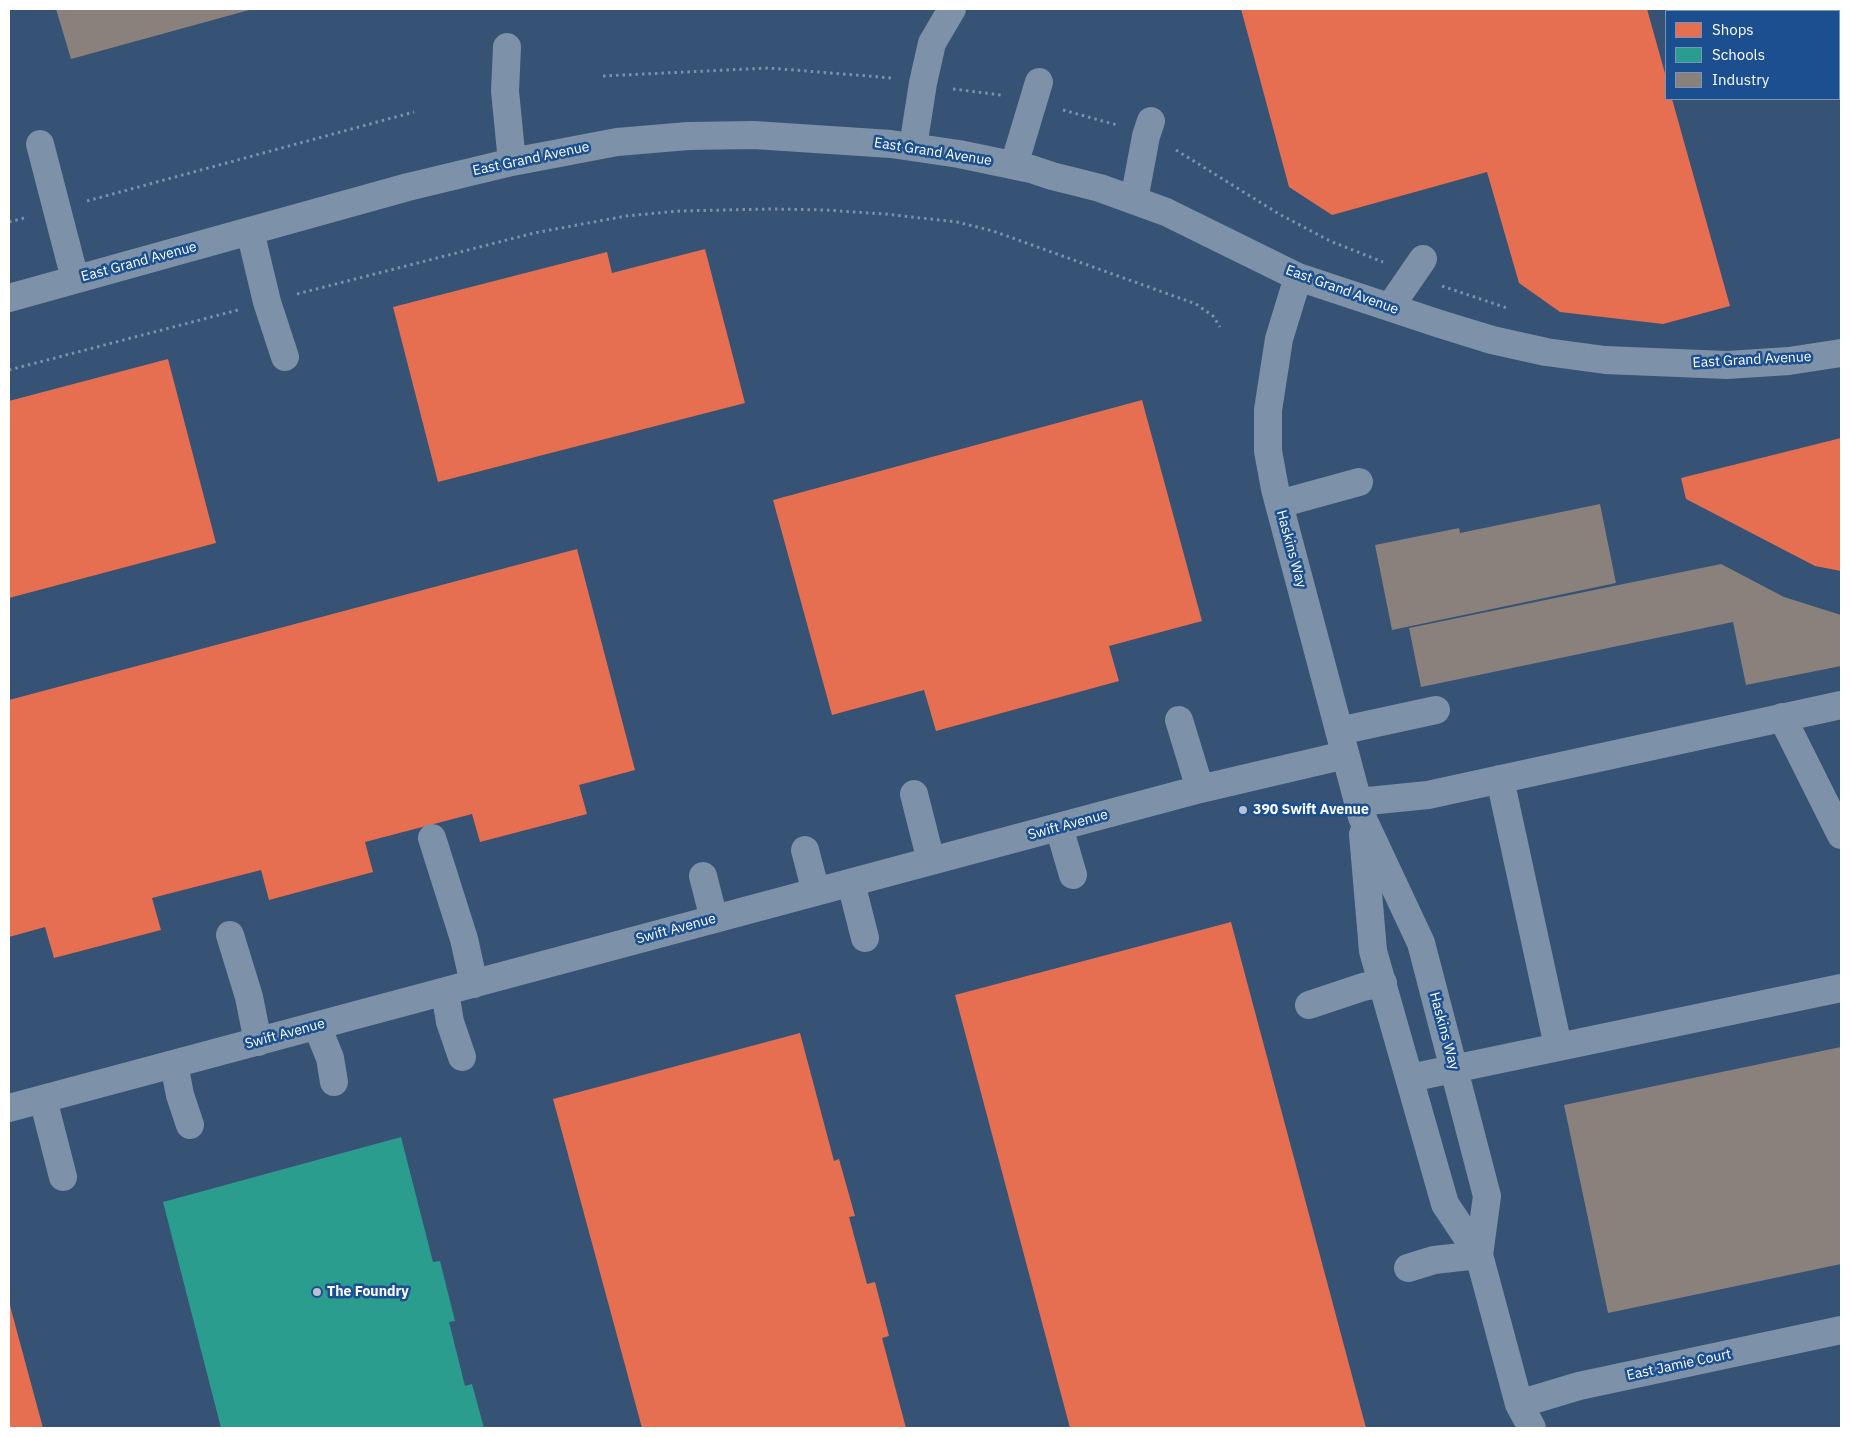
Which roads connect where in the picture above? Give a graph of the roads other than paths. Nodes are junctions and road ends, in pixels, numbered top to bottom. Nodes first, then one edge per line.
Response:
1 (952, 9) edge
2 (508, 47) dead end
3 (1039, 82) dead end
4 (1151, 121) dead end
5 (40, 144) dead end
6 (913, 147) junction
7 (512, 162) junction
8 (1014, 165) junction
9 (1134, 200) junction
10 (250, 231) junction
11 (1418, 266) road end
12 (1298, 277) junction
13 (75, 279) junction
14 (9, 298) edge
15 (1390, 307) junction
16 (1841, 353) edge
17 (285, 357) dead end
18 (1359, 482) dead end
19 (1279, 504) junction
20 (1841, 704) edge
21 (1436, 710) dead end
22 (1782, 717) junction
23 (1179, 720) dead end
24 (1342, 743) junction
25 (1500, 779) junction
26 (1200, 789) junction
27 (914, 794) dead end
28 (1360, 810) junction
29 (1059, 827) junction
30 (1841, 835) edge
31 (432, 838) dead end
32 (805, 850) dead end
33 (931, 861) junction
34 (1073, 875) dead end
35 (704, 876) dead end
36 (850, 883) junction
37 (816, 892) junction
38 (714, 919) junction
39 (230, 935) dead end
40 (865, 938) dead end
41 (1383, 983) junction
42 (474, 984) junction
43 (1841, 988) edge
44 (445, 992) junction
45 (1309, 1005) dead end
46 (317, 1026) junction
47 (258, 1042) junction
48 (1558, 1046) junction
49 (462, 1057) dead end
50 (174, 1064) junction
51 (1454, 1068) junction
52 (1410, 1078) junction
53 (334, 1082) dead end
54 (43, 1099) junction
55 (9, 1108) edge
56 (190, 1125) dead end
57 (63, 1177) dead end
58 (1479, 1255) junction
59 (1408, 1268) dead end
60 (1841, 1330) edge
61 (1518, 1416) edge
62 (1532, 1428) edge

1 - 6 street
2 - 7 street
3 - 8 street
4 - 9 street
5 - 13 street
6 - 7 street, East Grand Avenue
6 - 8 street, East Grand Avenue
7 - 10 street, East Grand Avenue
8 - 9 street, East Grand Avenue
9 - 12 street, East Grand Avenue
10 - 13 street, East Grand Avenue
10 - 17 street
11 - 15 street
12 - 15 street, East Grand Avenue
12 - 19 street, Haskins Way
13 - 14 street, East Grand Avenue
15 - 16 street, East Grand Avenue
18 - 19 street
19 - 24 street, Haskins Way
20 - 22 street
21 - 24 street, Swift Avenue
22 - 25 street
22 - 30 street
23 - 26 street
24 - 26 street, Swift Avenue
24 - 28 street, Haskins Way
25 - 28 street
25 - 48 street
26 - 29 street, Swift Avenue
27 - 33 street
28 - 41 street, Haskins Way
28 - 51 street, Haskins Way
29 - 33 street, Swift Avenue
29 - 34 street
31 - 42 street
32 - 37 street
33 - 36 street, Swift Avenue
35 - 38 street
36 - 37 street, Swift Avenue
36 - 40 street
37 - 38 street, Swift Avenue
38 - 42 street, Swift Avenue
39 - 47 street
41 - 45 street
41 - 52 street, Haskins Way
42 - 44 street, Swift Avenue
43 - 48 street
44 - 46 street, Swift Avenue
44 - 49 street
46 - 47 street, Swift Avenue
46 - 53 street
47 - 50 street, Swift Avenue
48 - 51 street
50 - 54 street, Swift Avenue
50 - 56 street
51 - 52 street
51 - 58 street, Haskins Way
52 - 58 street, Haskins Way
54 - 55 street, Swift Avenue
54 - 57 street
58 - 59 street
58 - 61 street, Haskins Way
60 - 61 street, East Jamie Court
61 - 62 street, Haskins Way

